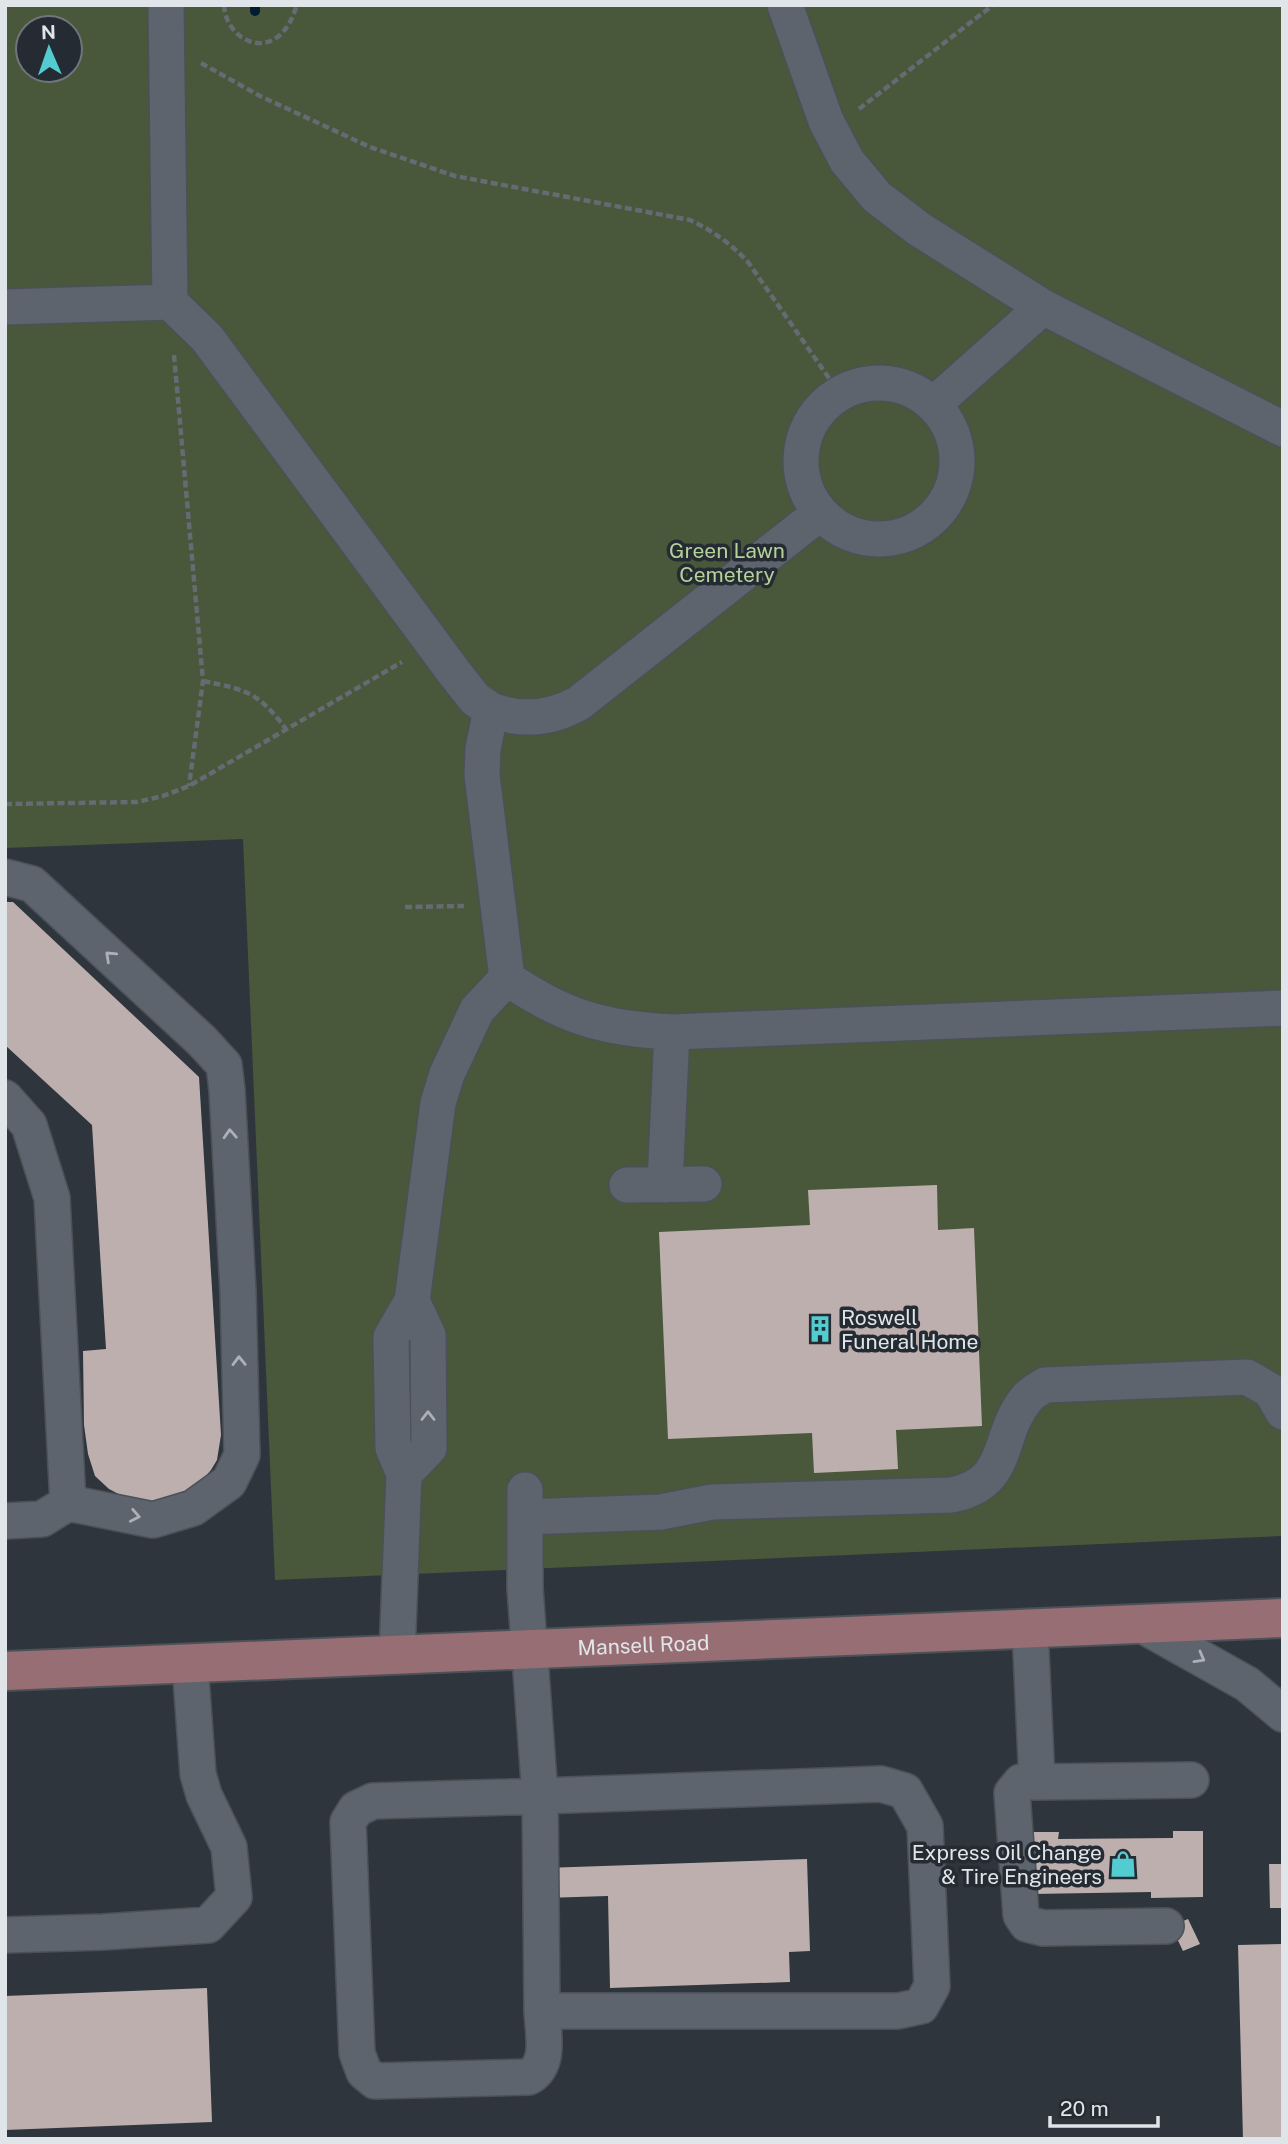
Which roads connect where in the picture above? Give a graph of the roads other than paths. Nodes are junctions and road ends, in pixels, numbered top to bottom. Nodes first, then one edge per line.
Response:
1 (166, 5) edge
2 (785, 5) edge
3 (170, 302) junction
4 (5, 307) edge
5 (1043, 307) junction
6 (934, 404) junction
7 (1283, 429) edge
8 (820, 513) junction
9 (491, 710) junction
10 (5, 877) edge
11 (507, 978) junction
12 (1283, 1008) edge
13 (673, 1032) junction
14 (5, 1098) edge
15 (704, 1184) dead end
16 (627, 1185) dead end
17 (665, 1185) junction
18 (1283, 1412) edge
19 (68, 1503) junction
20 (5, 1521) edge
21 (1283, 1618) edge
22 (1140, 1625) junction
23 (1030, 1629) junction
24 (530, 1649) junction
25 (397, 1655) junction
26 (190, 1664) junction
27 (5, 1671) edge
28 (1283, 1714) edge
29 (1191, 1780) dead end
30 (1037, 1782) junction
31 (540, 1796) junction
32 (1166, 1926) dead end
33 (5, 1935) edge
34 (542, 2011) junction

1 - 3 lane
2 - 5 lane
3 - 4 lane
3 - 9 lane
5 - 6 lane
5 - 7 lane
6 - 8 lane
6 - 8 lane
8 - 9 lane
9 - 11 lane
19 -> 10 lane
11 - 13 lane
11 - 25 lane
12 - 13 lane
13 - 17 lane
14 - 19 lane
15 - 17 lane
16 - 17 lane
18 - 24 lane
19 - 20 lane
21 - 22 main road, Mansell Road
22 - 23 main road, Mansell Road
22 -> 28 lane
23 - 24 main road, Mansell Road
23 - 30 lane
24 - 25 main road, Mansell Road
24 - 31 lane
25 - 26 main road, Mansell Road
26 - 27 main road, Mansell Road
26 - 33 lane
29 - 30 lane
30 - 32 lane
31 - 34 lane
31 - 34 lane
31 - 34 lane

